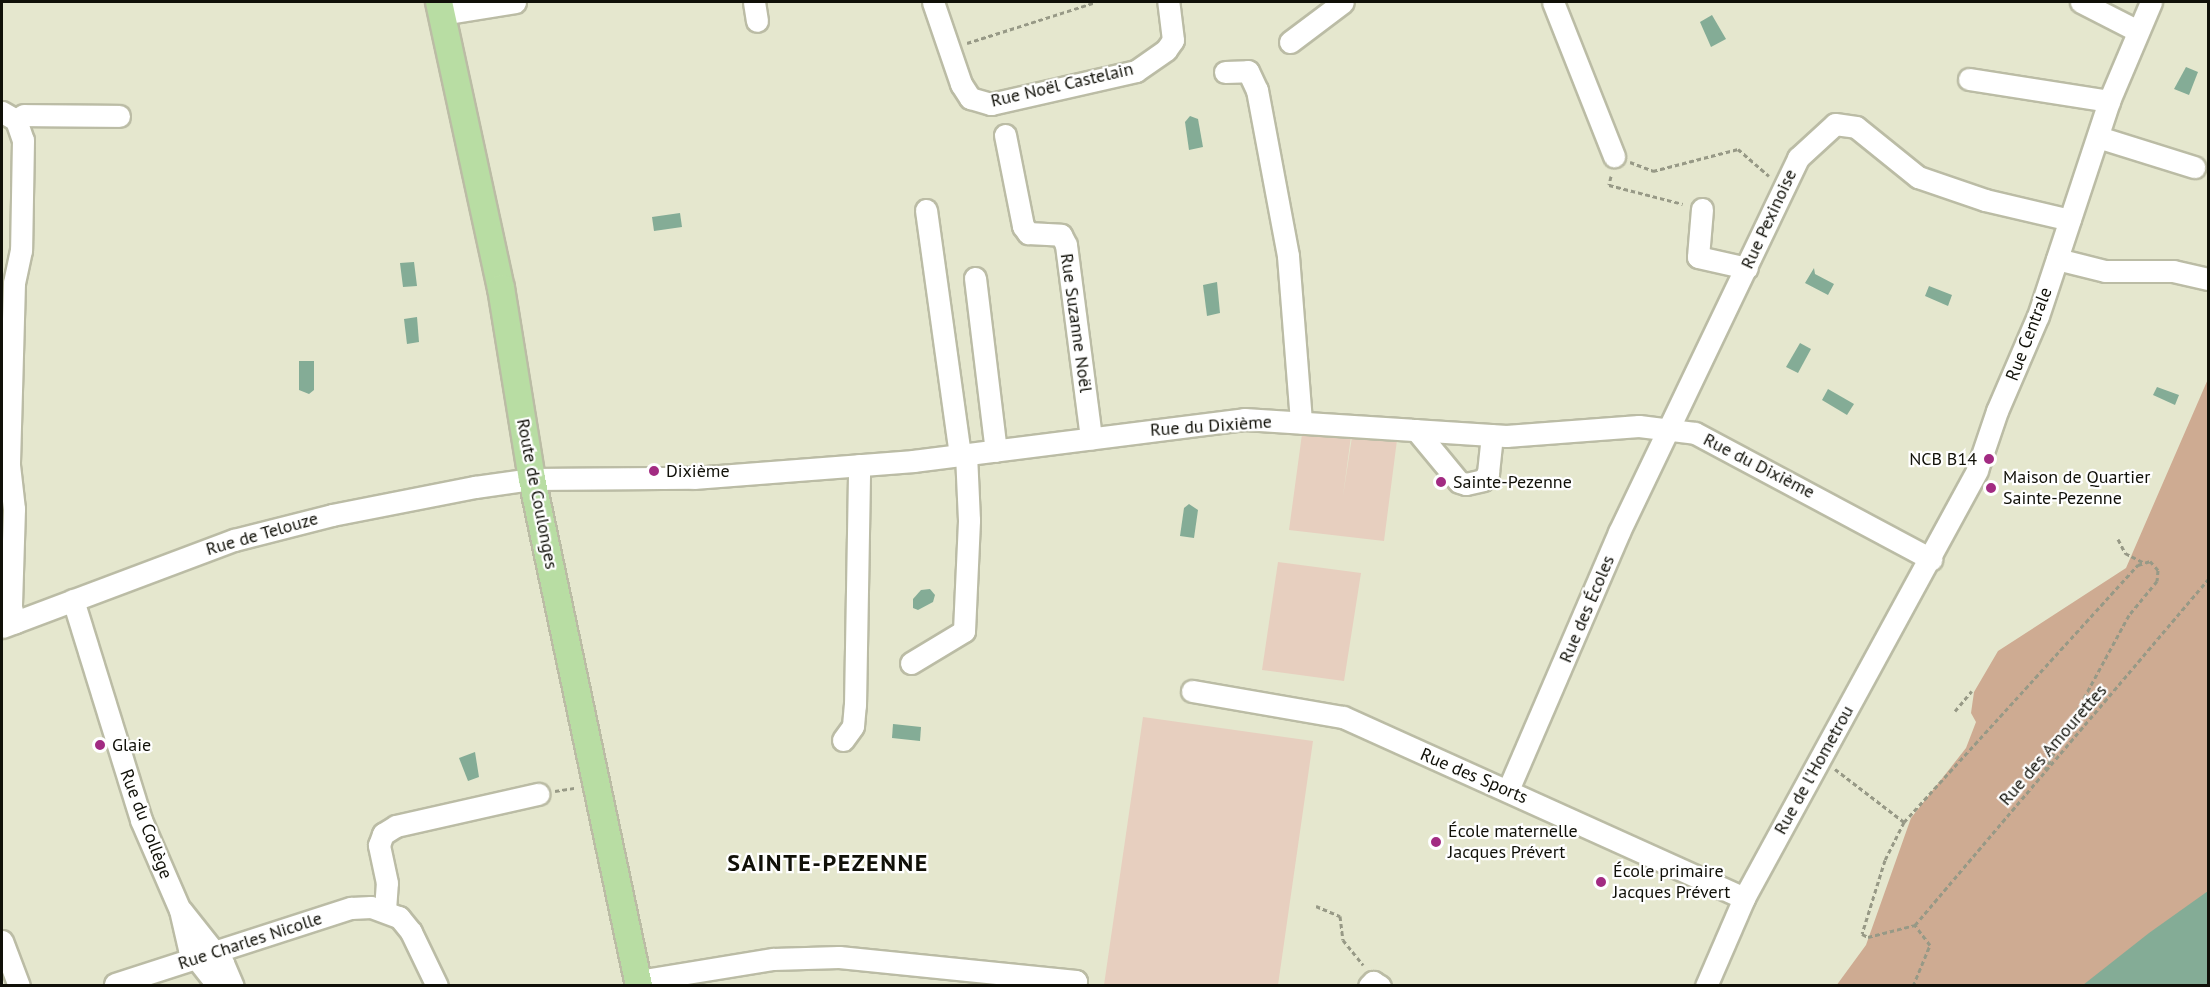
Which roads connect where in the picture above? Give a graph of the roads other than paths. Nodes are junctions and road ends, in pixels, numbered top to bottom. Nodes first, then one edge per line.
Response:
1 (515, 2) edge
2 (933, 2) edge
3 (1168, 2) edge
4 (1343, 2) edge
5 (1553, 2) edge
6 (2081, 2) edge
7 (2151, 2) edge
8 (440, 8) edge
9 (2138, 31) junction
10 (1290, 42) dead end
11 (1225, 72) dead end
12 (1969, 79) dead end
13 (2109, 101) junction
14 (9, 116) edge
15 (119, 116) dead end
16 (1005, 135) dead end
17 (2098, 137) junction
18 (1614, 156) road end
19 (2194, 167) dead end
20 (1702, 209) road end
21 (926, 210) dead end
22 (2070, 220) junction
23 (2057, 259) junction
24 (1747, 268) junction
25 (975, 278) dead end
26 (2208, 279) edge
27 (1301, 422) junction
28 (1668, 429) junction
29 (1416, 430) junction
30 (1492, 435) junction
31 (1091, 438) junction
32 (996, 451) junction
33 (963, 455) junction
34 (859, 465) junction
35 (532, 478) junction
36 (1931, 559) junction
37 (73, 600) junction
38 (8, 625) edge
39 (912, 663) dead end
40 (1192, 691) dead end
41 (843, 740) dead end
42 (1508, 790) junction
43 (538, 794) road end
44 (1744, 898) junction
45 (180, 910) junction
46 (386, 910) junction
47 (2, 941) edge
48 (214, 952) junction
49 (195, 959) junction
50 (638, 983) edge
51 (1076, 983) edge
52 (116, 984) edge
53 (19, 986) edge
54 (218, 986) edge
55 (233, 986) edge
56 (437, 986) edge
57 (1706, 986) edge

1 - 8 street
2 - 3 street, Rue Noël Castelain
4 - 10 street
5 - 18 street
6 - 9 street
7 - 9 street, Rue Centrale
8 - 35 main road, Route de Coulonges
9 - 13 street, Rue Centrale
11 - 27 street
12 - 13 street
13 - 17 street, Rue Centrale
14 - 15 street
14 - 38 street
16 - 31 street, Rue Suzanne Noël
17 - 19 street
17 - 22 street, Rue Centrale
20 - 24 street
21 - 33 street
22 - 23 street, Rue Centrale
22 - 24 street, Rue Pexinoise
23 - 26 street
23 - 36 street, Rue Centrale
24 - 28 street, Rue Pexinoise
25 - 32 street
27 - 29 street, Rue du Dixième
27 - 31 street, Rue du Dixième
28 - 30 street, Rue du Dixième
28 - 36 street, Rue du Dixième
28 - 42 street, Rue des Écoles
29 - 30 street, Rue du Dixième
29 - 30 street
31 - 32 street, Rue du Dixième
32 - 33 street, Rue du Dixième
33 - 34 street, Rue du Dixième
33 - 39 street
34 - 35 street, Rue du Dixième
34 - 41 street
35 - 37 street, Rue de Telouze
35 - 50 main road, Route de Coulonges
36 - 44 street, Rue de l'Hometrou
37 - 38 street, Rue de Telouze
37 - 45 street, Rue du Collège
40 - 42 street, Rue des Sports
42 - 44 street, Rue des Sports
43 - 46 street
44 - 57 street, Rue de l'Hometrou
45 - 48 street, Rue du Collège
45 - 49 street, Rue du Collège
46 - 48 street, Rue Charles Nicolle
46 - 56 street
47 - 53 street
48 - 49 street, Rue Charles Nicolle
48 - 55 street, Rue du Collège
49 - 52 street, Rue Charles Nicolle
49 - 54 street, Rue du Collège
50 - 51 street

